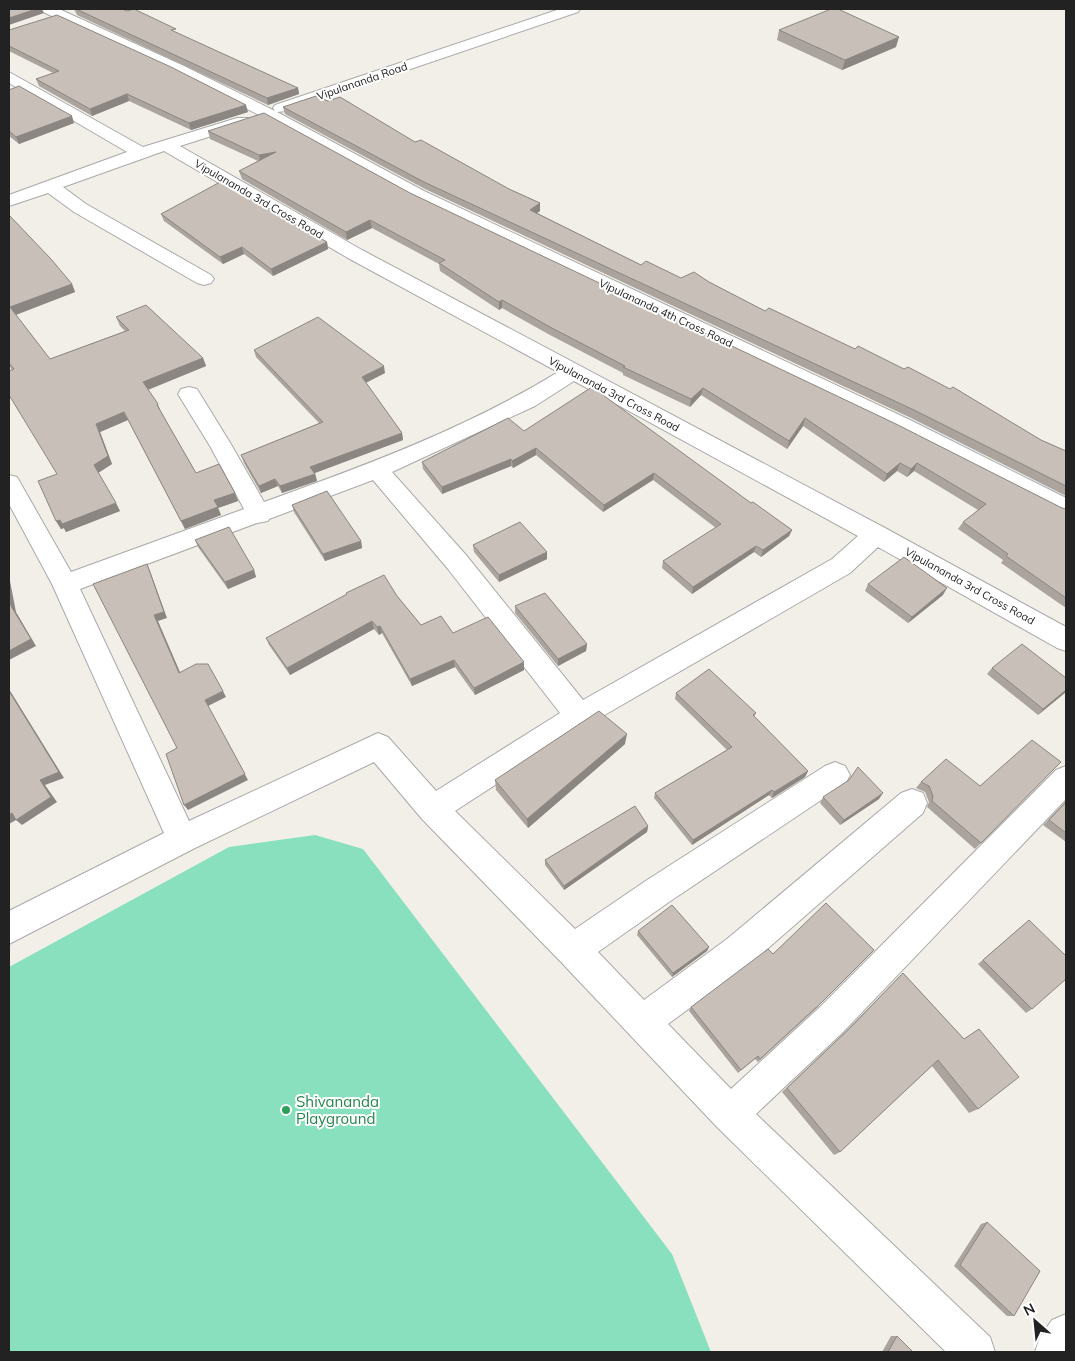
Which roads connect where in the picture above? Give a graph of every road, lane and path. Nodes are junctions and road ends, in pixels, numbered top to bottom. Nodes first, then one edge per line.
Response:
1 (79, 9) edge
2 (573, 9) edge
3 (54, 12) edge
4 (38, 22) edge
5 (9, 77) edge
6 (267, 113) junction
7 (164, 145) junction
8 (141, 153) junction
9 (50, 186) junction
10 (9, 201) edge
11 (204, 279) dead end
12 (573, 372) junction
13 (189, 394) dead end
14 (377, 470) junction
15 (9, 483) edge
16 (1066, 508) edge
17 (259, 514) junction
18 (876, 534) junction
19 (65, 584) junction
20 (1066, 640) edge
21 (579, 716) junction
22 (835, 776) dead end
23 (1066, 779) edge
24 (912, 803) dead end
25 (433, 809) junction
26 (182, 838) junction
27 (9, 928) edge
28 (573, 950) junction
29 (642, 1022) junction
30 (730, 1114) junction
31 (1066, 1334) edge
32 (975, 1352) edge
33 (1055, 1352) edge

1 - 3 street
2 - 6 street, Vipulananda Road
3 - 4 street
3 - 6 street, Vipulananda 4th Cross Road
5 - 8 street
6 - 7 street, Vipulananda Road
6 - 16 street, Vipulananda 4th Cross Road
7 - 8 street, Vipulananda Road
7 - 12 street, Vipulananda 3rd Cross Road
8 - 9 street, Vipulananda Road
9 - 10 street, Vipulananda Road
9 - 11 street
12 - 14 street
12 - 18 street, Vipulananda 3rd Cross Road
13 - 17 street
14 - 17 street
14 - 21 street
15 - 19 street
17 - 19 street
18 - 20 street, Vipulananda 3rd Cross Road
18 - 21 street
19 - 26 street
21 - 25 street
22 - 28 street
23 - 30 street
24 - 29 street
25 - 26 street
25 - 28 street
26 - 27 street
28 - 29 street
29 - 30 street
30 - 32 street
31 - 33 street

